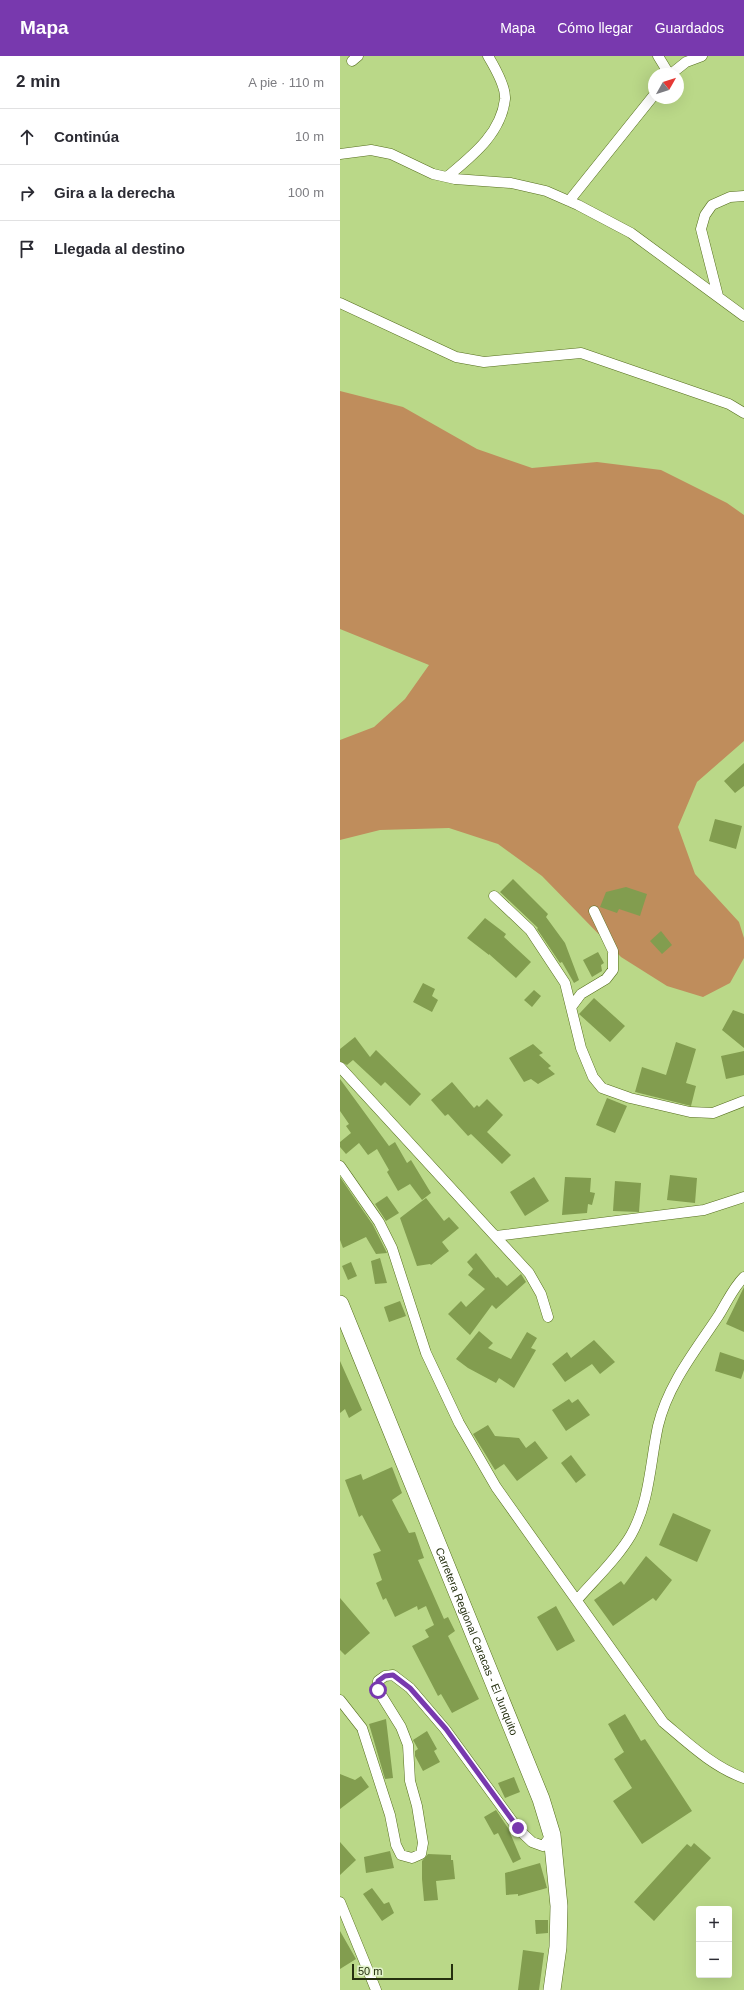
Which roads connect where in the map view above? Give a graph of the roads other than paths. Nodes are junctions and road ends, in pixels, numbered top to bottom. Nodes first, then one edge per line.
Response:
1 (488, 56) edge
2 (658, 56) edge
3 (702, 56) edge
4 (666, 68) edge
5 (678, 68) edge
6 (648, 102) edge
7 (340, 154) edge
8 (447, 177) junction
9 (744, 196) edge
10 (569, 201) junction
11 (718, 296) junction
12 (340, 303) edge
13 (744, 316) edge
14 (744, 413) edge
15 (494, 896) dead end
16 (594, 911) dead end
17 (572, 1006) junction
18 (340, 1067) edge
19 (744, 1101) edge
20 (340, 1166) edge
21 (744, 1197) edge
22 (496, 1236) junction
23 (744, 1277) edge
24 (340, 1304) edge
25 (548, 1317) dead end
26 (576, 1600) junction
27 (340, 1700) edge
28 (744, 1778) edge
29 (552, 1835) junction
30 (340, 1902) edge
31 (376, 1990) edge
32 (552, 1990) edge

1 - 8 street
2 - 4 street
3 - 5 street
6 - 10 street
7 - 8 street
8 - 10 street
9 - 11 street
10 - 11 street
11 - 13 street
12 - 14 street
15 - 17 street
16 - 17 street
17 - 19 street
18 - 22 street
20 - 26 street
21 - 22 street
22 - 25 street
23 - 26 street
24 - 29 main road, Carretera Regional Caracas - El Junquito
26 - 28 street
27 - 29 street
29 - 32 main road, Carretera Regional Caracas - El Junquito
30 - 31 street

